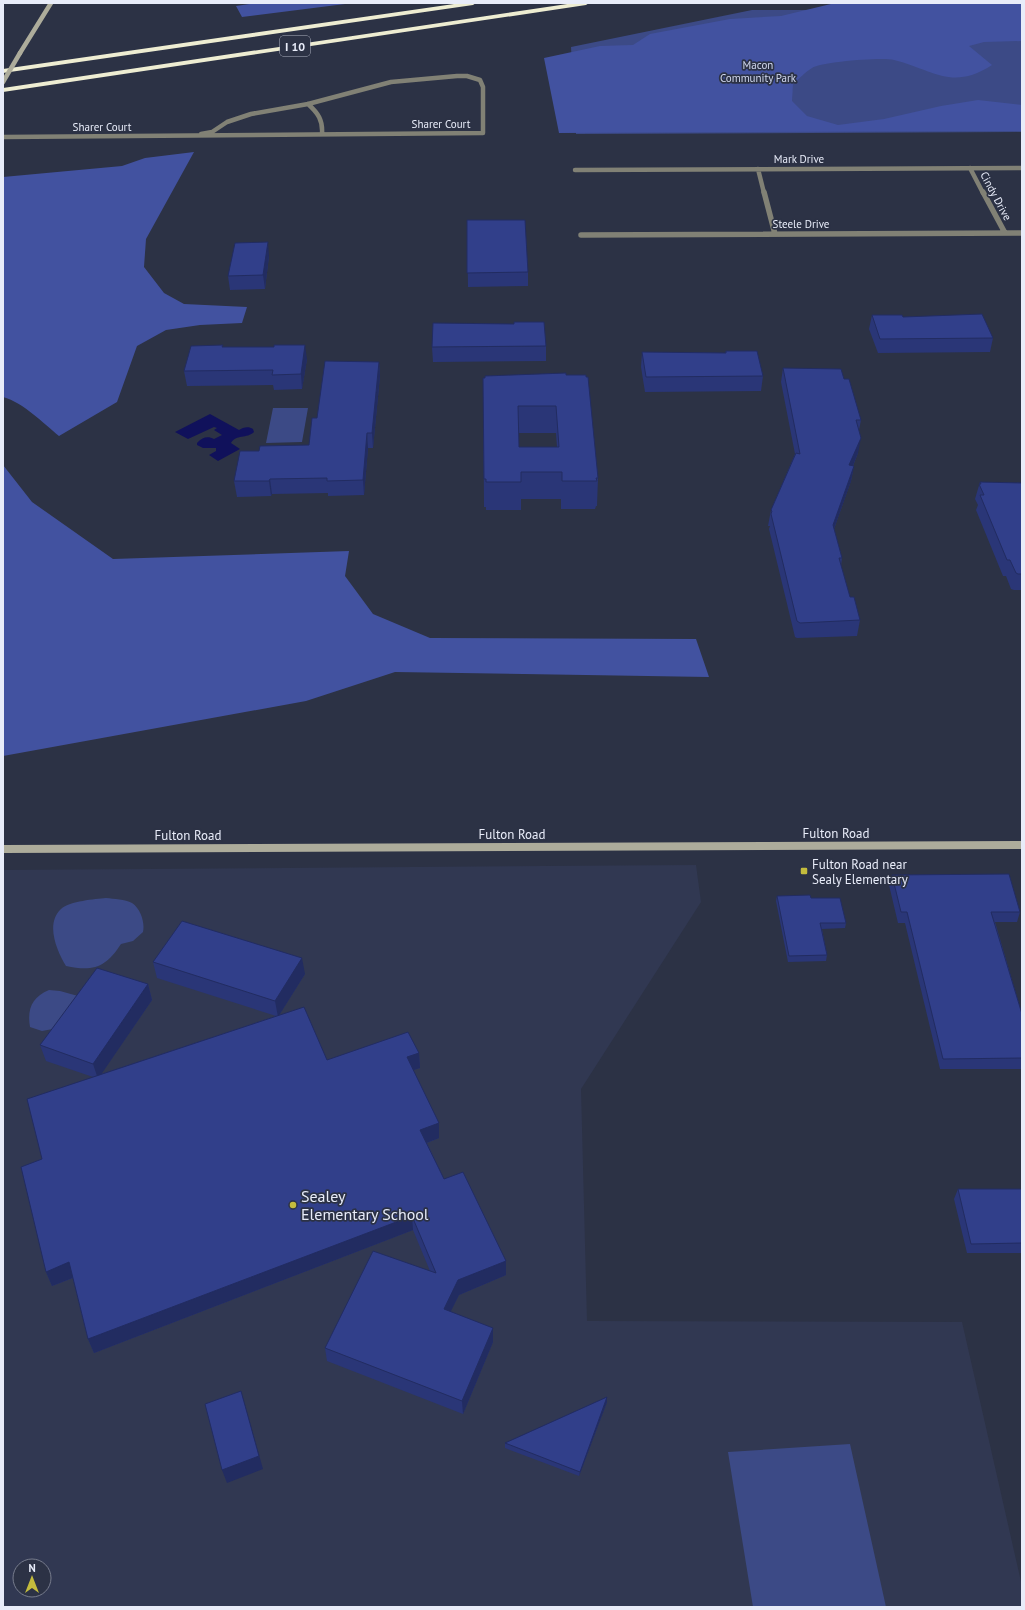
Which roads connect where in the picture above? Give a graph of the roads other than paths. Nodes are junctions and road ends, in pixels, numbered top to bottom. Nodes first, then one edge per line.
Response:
1 (51, 3) edge
2 (473, 3) edge
3 (586, 3) edge
4 (3, 71) edge
5 (3, 82) edge
6 (3, 90) edge
7 (308, 104) junction
8 (201, 134) junction
9 (322, 134) junction
10 (3, 137) edge
11 (970, 168) junction
12 (1022, 168) edge
13 (758, 169) junction
14 (575, 170) dead end
15 (1022, 233) edge
16 (775, 234) junction
17 (1005, 234) junction
18 (581, 235) dead end
19 (1022, 845) edge
20 (3, 849) edge

1 - 5 street, bridge
2 - 4 highway, I 10
3 - 6 highway, I 10
7 - 8 street, Sharer Court
7 - 9 street
7 - 9 street, Sharer Court
8 - 9 street, Sharer Court
8 - 10 street, Sharer Court
11 - 12 street, Mark Drive
11 - 13 street, Mark Drive
11 - 17 street, Cindy Drive
13 - 14 street, Mark Drive
13 - 16 street
15 - 17 street, Steele Drive
16 - 17 street, Steele Drive
16 - 18 street, Steele Drive
19 - 20 street, Fulton Road

